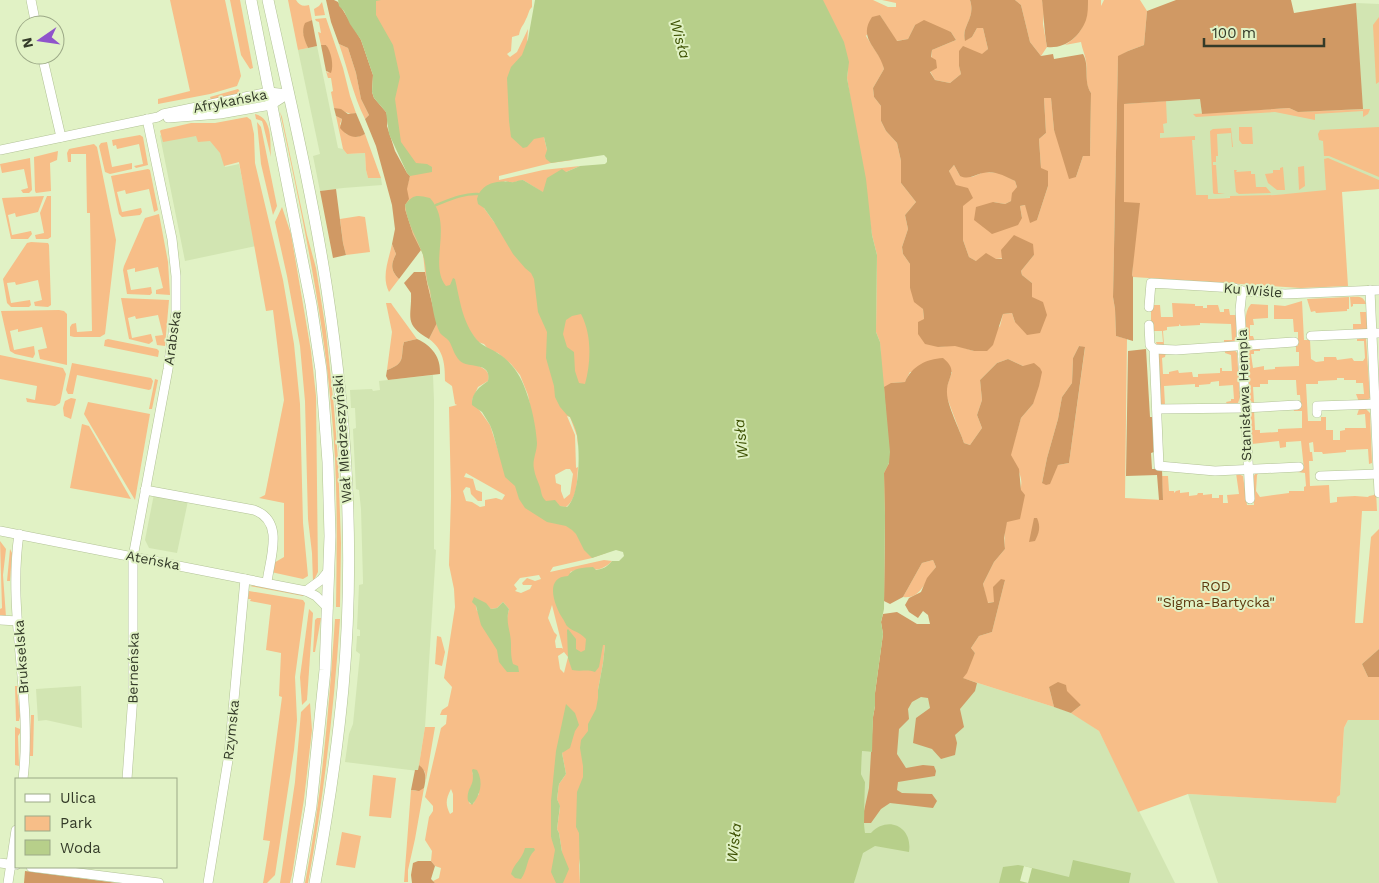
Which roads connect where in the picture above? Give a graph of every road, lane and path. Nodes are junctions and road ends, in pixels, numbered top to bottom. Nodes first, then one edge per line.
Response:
1 (31, 0) edge
2 (251, 0) edge
3 (268, 0) edge
4 (34, 15) edge
5 (44, 65) edge
6 (269, 92) junction
7 (288, 94) junction
8 (271, 104) junction
9 (158, 117) junction
10 (147, 119) junction
11 (61, 137) junction
12 (0, 150) edge
13 (1374, 290) edge
14 (1242, 291) junction
15 (1149, 307) dead end
16 (1149, 325) dead end
17 (1375, 334) edge
18 (1311, 336) dead end
19 (1294, 342) dead end
20 (1242, 345) junction
21 (1154, 349) junction
22 (1377, 404) edge
23 (1296, 405) dead end
24 (1157, 408) junction
25 (1244, 408) junction
26 (1317, 413) dead end
27 (1299, 467) dead end
28 (1247, 469) junction
29 (1379, 474) edge
30 (1320, 476) dead end
31 (145, 490) junction
32 (1379, 494) edge
33 (1250, 499) dead end
34 (0, 530) edge
35 (20, 534) junction
36 (133, 557) junction
37 (329, 570) junction
38 (245, 579) junction
39 (267, 582) junction
40 (306, 591) junction
41 (328, 608) junction
42 (0, 620) edge
43 (18, 622) junction
44 (23, 778) edge
45 (127, 778) edge
46 (15, 847) edge
47 (0, 863) edge
48 (14, 864) edge
49 (52, 868) edge
50 (113, 871) edge
51 (209, 881) edge
52 (8, 883) edge
53 (159, 883) edge
54 (298, 883) edge
55 (315, 883) edge

1 - 4 street
2 - 6 main road, Wał Miedzeszyński
3 - 7 main road, Wał Miedzeszyński
5 - 11 street
6 - 7 street, Afrykańska
6 - 8 main road, Wał Miedzeszyński
6 - 9 street, Afrykańska
7 - 8 street, Afrykańska
7 - 55 main road, Wał Miedzeszyński
8 - 9 street, Afrykańska
8 - 37 main road, Wał Miedzeszyński
9 - 10 street, Afrykańska
10 - 11 street, Afrykańska
10 - 31 street, Arabska
11 - 12 street, Afrykańska
13 - 14 street, Ku Wiśle
13 - 17 street
14 - 15 street, Ku Wiśle
14 - 20 street, Stanisława Hempla
16 - 21 street
17 - 18 street
17 - 22 street
19 - 20 street
20 - 21 street
20 - 25 street, Stanisława Hempla
21 - 24 street
22 - 26 street
22 - 29 street
23 - 25 street
24 - 25 street
24 - 28 street
25 - 28 street, Stanisława Hempla
27 - 28 street
28 - 33 street, Stanisława Hempla
29 - 30 street
29 - 32 street
31 - 36 street, Arabska
31 - 39 street
34 - 35 street, Ateńska
35 - 36 street, Ateńska
35 - 43 street, Brukselska
36 - 38 street, Ateńska
36 - 45 street, Berneńska
37 - 40 street
37 - 41 main road, Wał Miedzeszyński
38 - 39 street, Ateńska
38 - 51 street, Rzymska
39 - 40 street, Ateńska
40 - 41 street, Ateńska
41 - 54 main road, Wał Miedzeszyński
42 - 43 street
43 - 44 street, Brukselska
46 - 48 street
47 - 48 street
48 - 52 street
49 - 50 street
50 - 53 street

